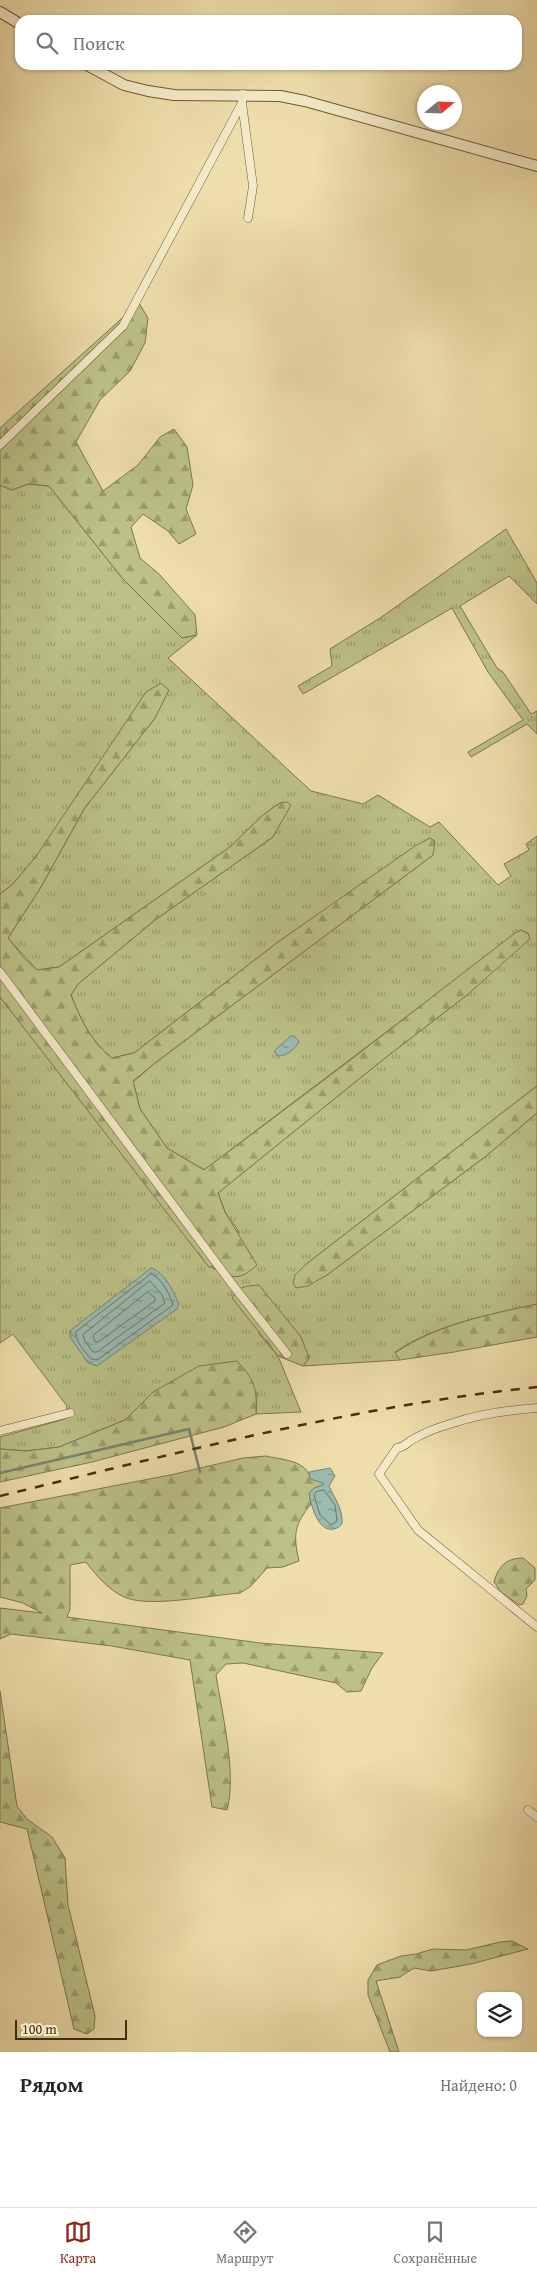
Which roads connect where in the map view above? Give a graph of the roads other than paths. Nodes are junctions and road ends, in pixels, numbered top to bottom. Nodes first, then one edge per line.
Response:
1 (0, 12) edge
2 (15, 21) edge
3 (96, 70) edge
4 (242, 99) junction
5 (537, 166) edge
6 (248, 218) dead end
7 (0, 445) edge
8 (0, 972) edge
9 (287, 1354) dead end
10 (537, 1408) edge
11 (70, 1413) dead end
12 (0, 1431) edge
13 (537, 1627) edge
14 (528, 1810) dead end
15 (537, 1817) edge

1 - 2 street
3 - 4 street
4 - 5 street
4 - 6 street
4 - 7 street
8 - 9 street
10 - 13 street
11 - 12 street
14 - 15 street

